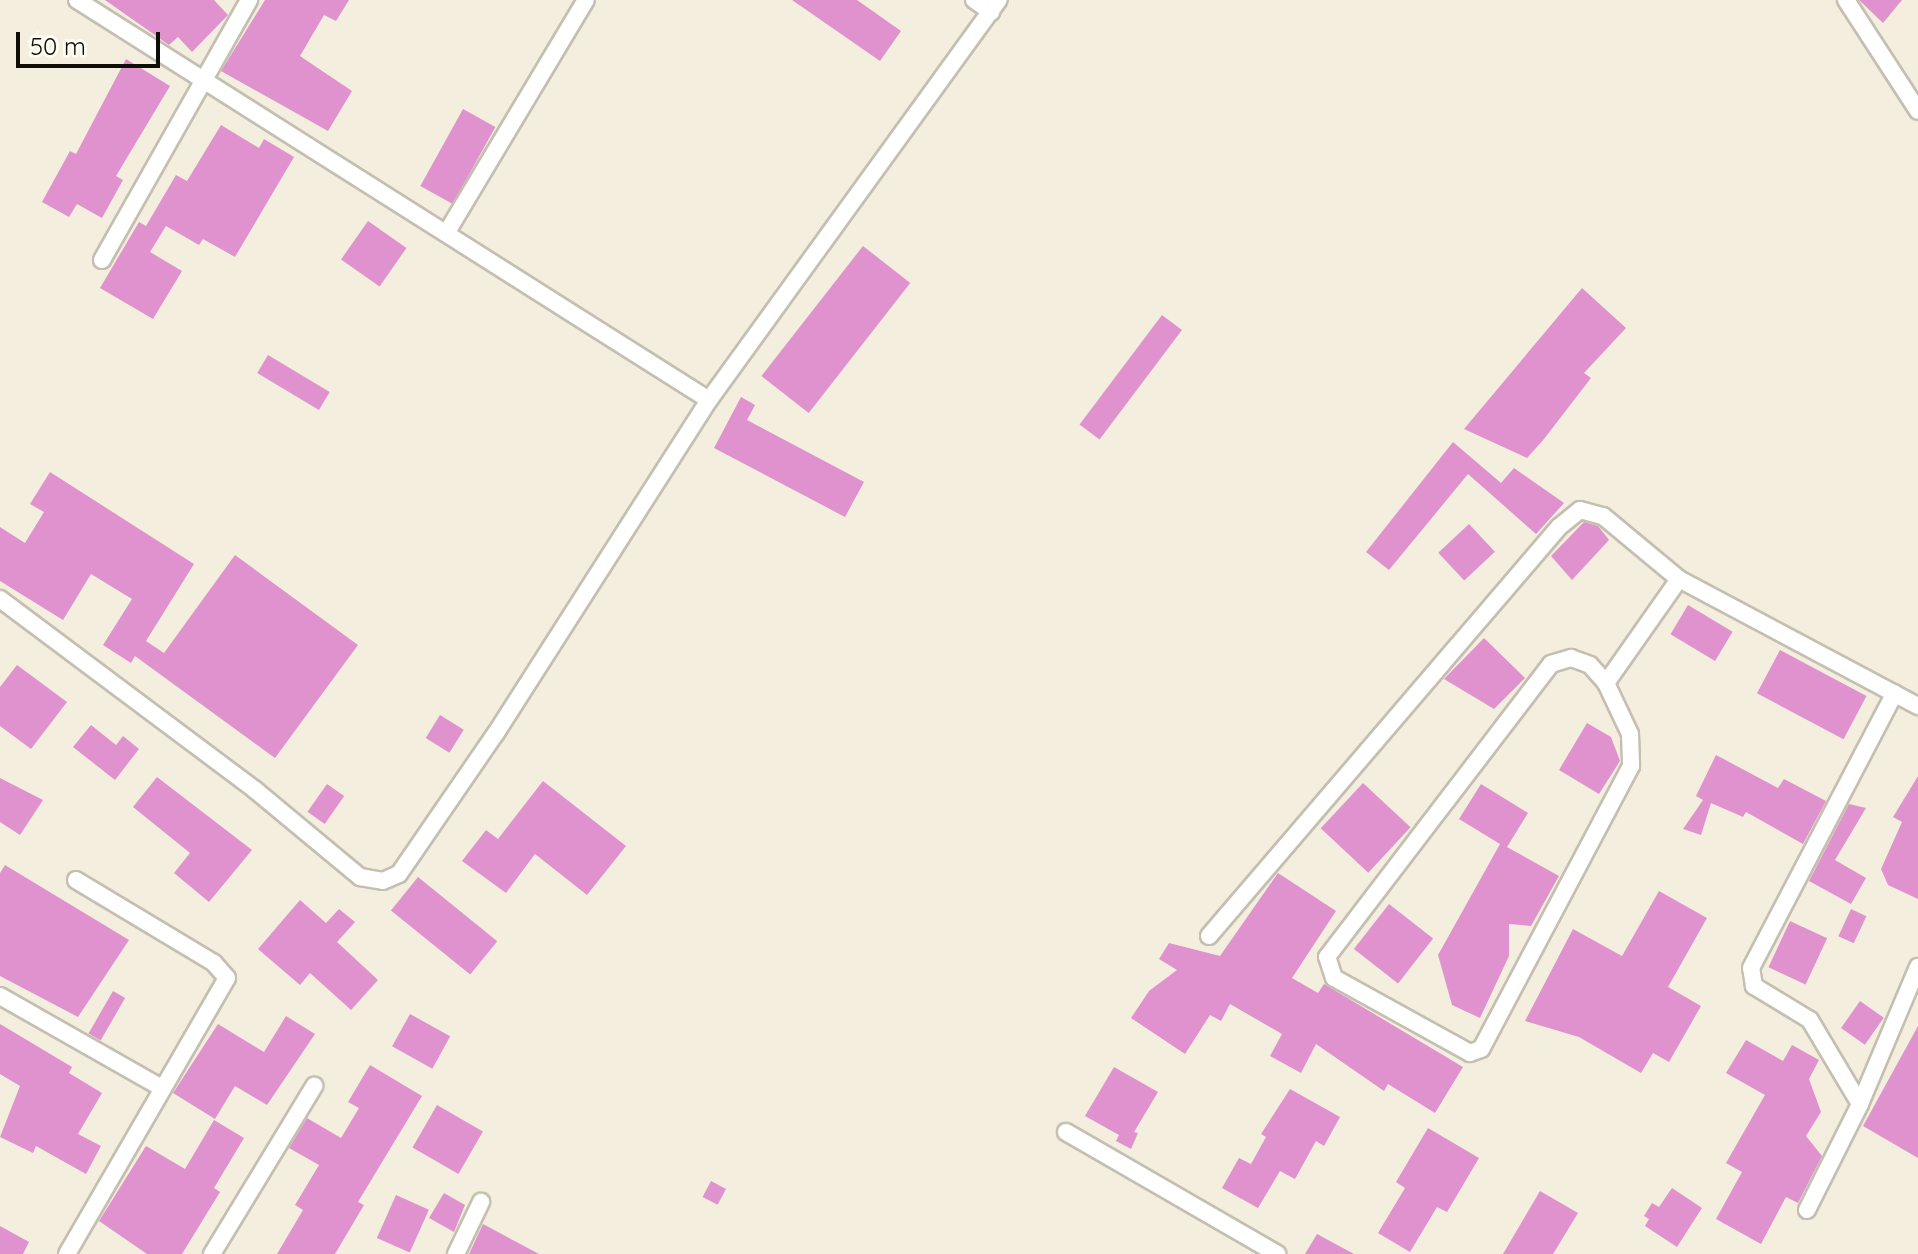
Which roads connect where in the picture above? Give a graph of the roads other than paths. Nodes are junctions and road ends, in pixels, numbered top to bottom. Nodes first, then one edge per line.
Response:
1 (77, 0) edge
2 (249, 0) edge
3 (586, 0) edge
4 (974, 0) edge
5 (1846, 0) edge
6 (995, 6) edge
7 (201, 79) junction
8 (1918, 111) edge
9 (447, 232) junction
10 (102, 260) dead end
11 (709, 400) junction
12 (1679, 579) junction
13 (0, 599) edge
14 (1606, 683) junction
15 (1895, 693) junction
16 (1918, 706) edge
17 (76, 880) dead end
18 (1209, 936) dead end
19 (1918, 967) edge
20 (0, 996) edge
21 (314, 1086) dead end
22 (162, 1088) junction
23 (1860, 1104) junction
24 (1066, 1132) dead end
25 (481, 1202) dead end
26 (1807, 1210) dead end
27 (70, 1253) edge
28 (212, 1254) edge
29 (456, 1254) edge
30 (1277, 1254) edge

1 - 7 street
2 - 7 street
3 - 9 street
4 - 6 street
5 - 8 street
6 - 11 street
7 - 9 street
7 - 10 street
9 - 11 street
11 - 13 street
12 - 14 street
12 - 15 street
12 - 18 street
14 - 14 street
15 - 16 street
15 - 23 street
17 - 22 street
19 - 23 street
20 - 22 street
21 - 28 street
22 - 27 street
23 - 26 street
24 - 30 street
25 - 29 street

